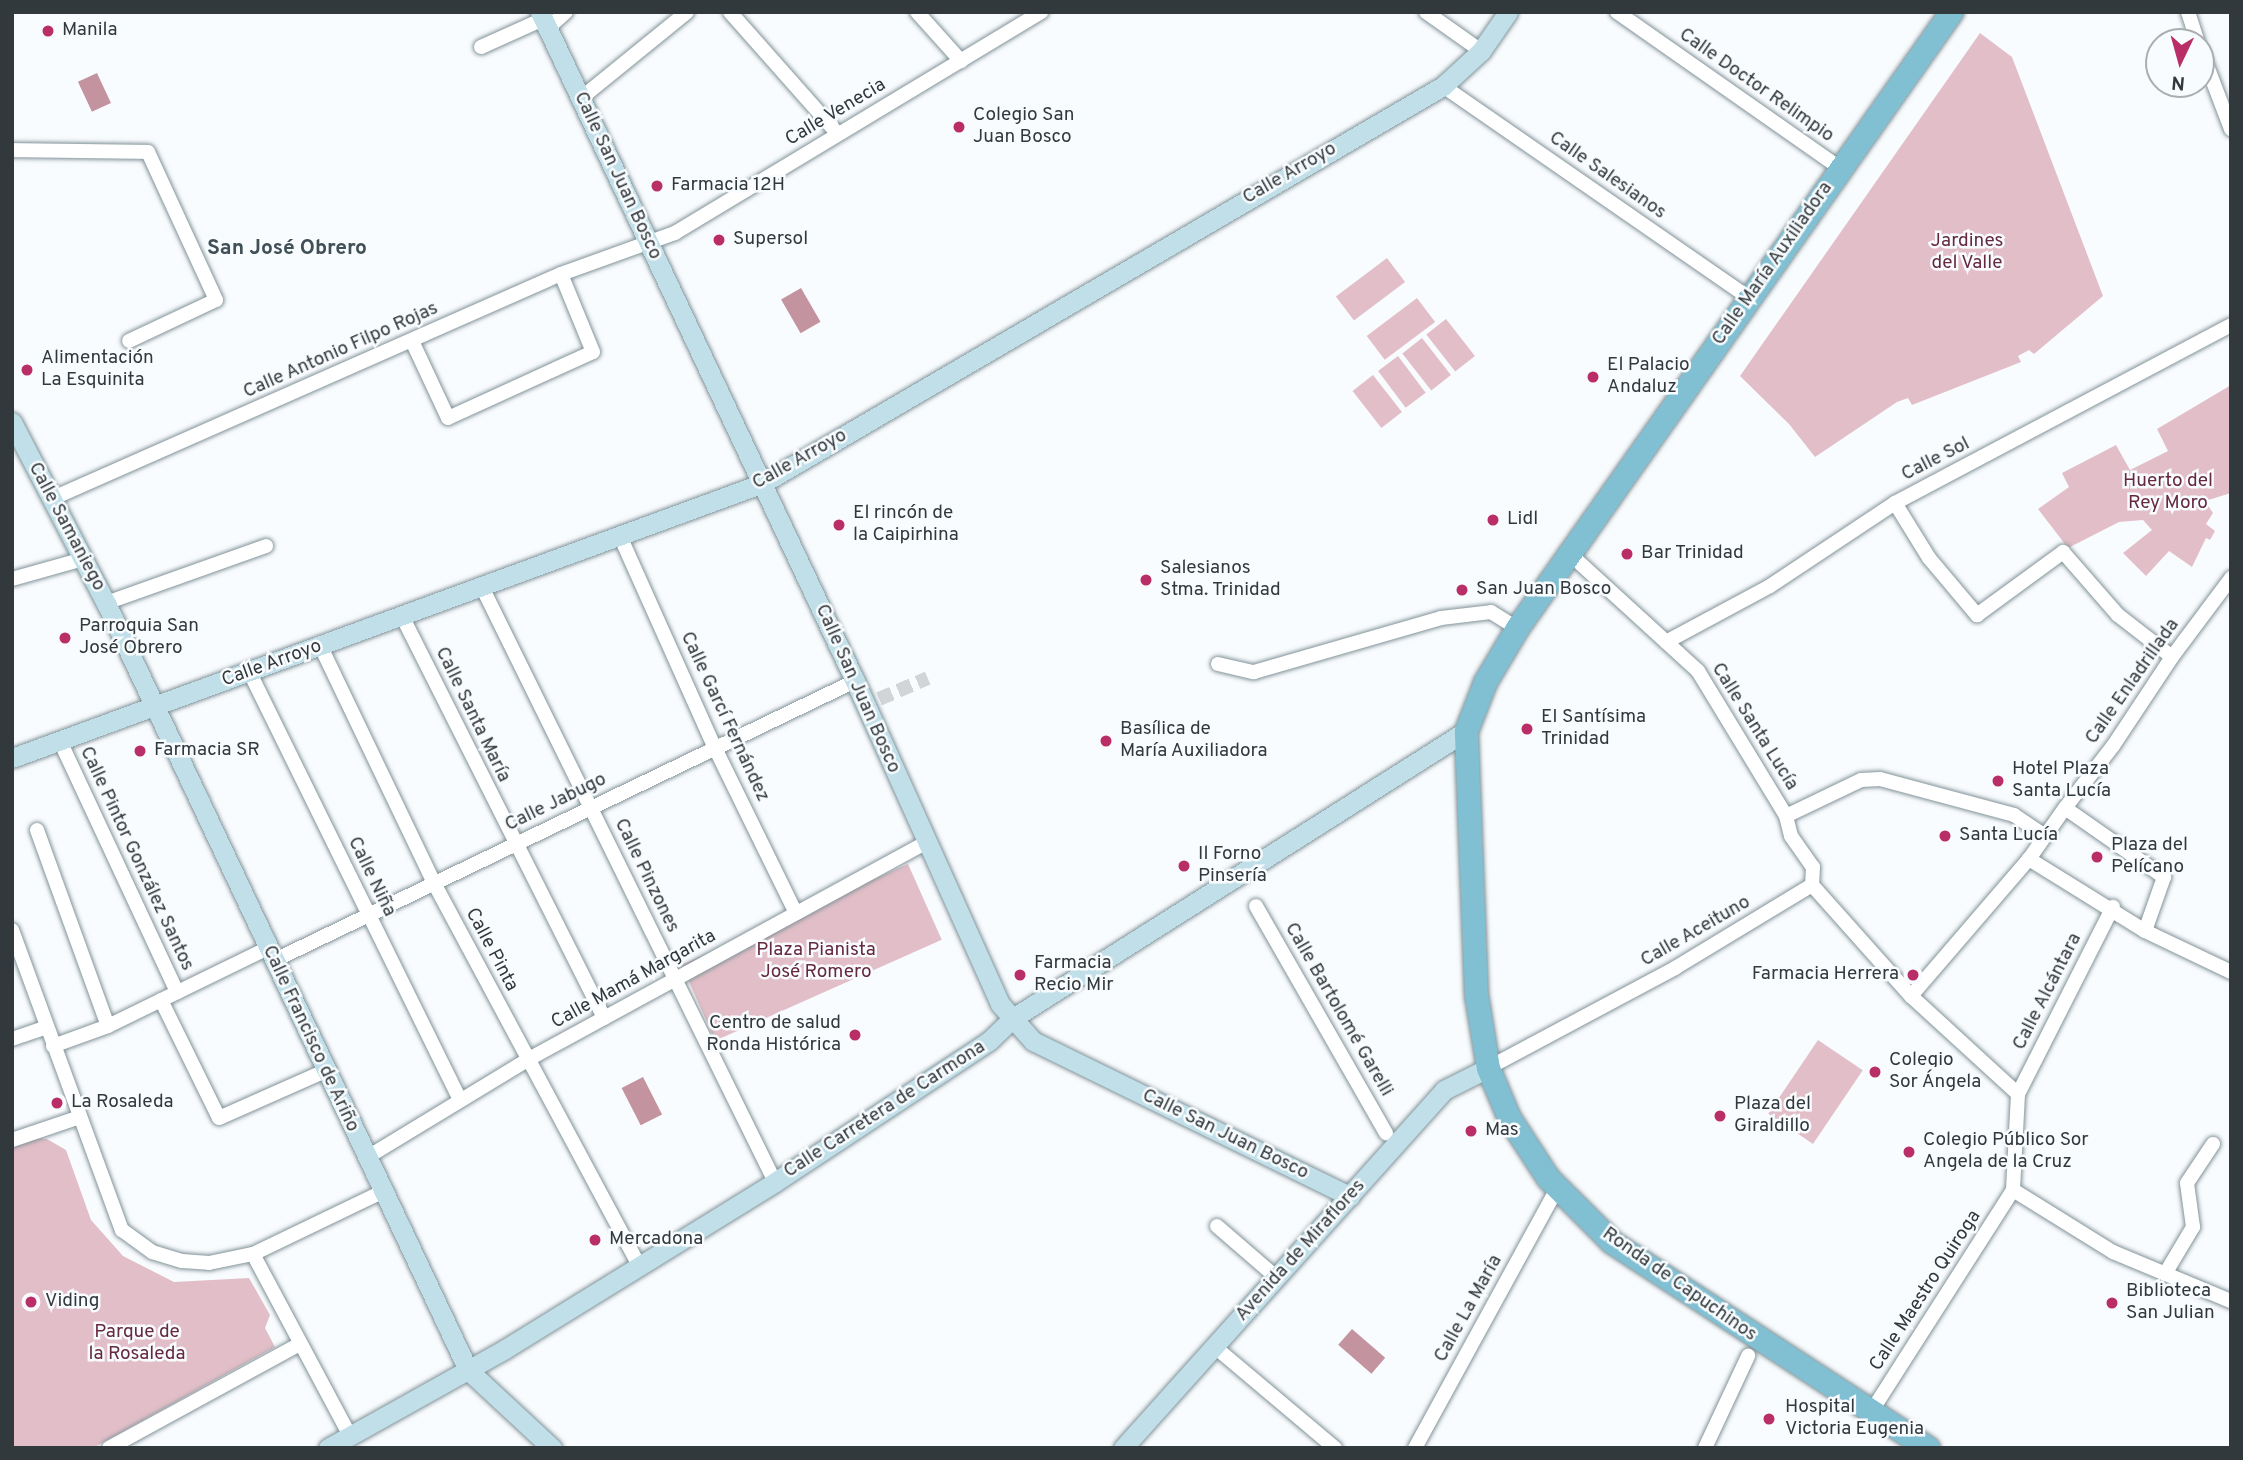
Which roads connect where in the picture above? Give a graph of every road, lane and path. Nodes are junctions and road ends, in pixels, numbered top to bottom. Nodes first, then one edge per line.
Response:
1 (566, 12) edge
2 (687, 12) edge
3 (917, 12) edge
4 (1042, 12) edge
5 (1426, 12) edge
6 (1508, 12) edge
7 (1617, 12) edge
8 (1951, 12) edge
9 (733, 16) edge
10 (544, 20) edge
11 (481, 47) dead end
12 (1481, 51) junction
13 (961, 61) junction
14 (1443, 86) junction
15 (2215, 87) edge
16 (580, 99) junction
17 (2231, 129) edge
18 (837, 133) junction
19 (12, 150) edge
20 (1840, 168) junction
21 (648, 242) junction
22 (561, 274) junction
23 (1749, 298) junction
24 (2231, 325) edge
25 (129, 341) dead end
26 (412, 341) junction
27 (12, 422) edge
28 (762, 483) junction
29 (51, 499) junction
30 (1895, 503) junction
31 (620, 536) junction
32 (267, 546) dead end
33 (1571, 555) junction
34 (83, 559) junction
35 (2231, 578) edge
36 (12, 579) edge
37 (482, 586) junction
38 (106, 603) junction
39 (402, 616) junction
40 (1517, 628) junction
41 (1666, 642) junction
42 (320, 645) junction
43 (2172, 657) junction
44 (1218, 664) dead end
45 (249, 671) junction
46 (855, 681) junction
47 (155, 708) junction
48 (1457, 737) junction
49 (60, 741) junction
50 (715, 748) junction
51 (12, 758) edge
52 (591, 807) junction
53 (2065, 808) junction
54 (1786, 816) junction
55 (37, 830) dead end
56 (2045, 836) junction
57 (925, 843) junction
58 (513, 845) junction
59 (2029, 859) junction
60 (434, 883) junction
61 (1812, 885) junction
62 (1256, 906) dead end
63 (2113, 907) junction
64 (796, 913) junction
65 (368, 914) junction
66 (12, 930) edge
67 (2146, 931) junction
68 (270, 955) junction
69 (2231, 972) edge
70 (675, 979) junction
71 (177, 992) junction
72 (1911, 996) junction
73 (161, 1000) junction
74 (604, 1018) junction
75 (1013, 1018) junction
76 (108, 1026) junction
77 (46, 1027) junction
78 (12, 1039) edge
79 (53, 1046) junction
80 (527, 1060) junction
81 (1488, 1068) junction
82 (325, 1071) junction
83 (2018, 1094) junction
84 (460, 1100) junction
85 (80, 1117) junction
86 (1386, 1133) dead end
87 (12, 1140) edge
88 (2213, 1144) dead end
89 (366, 1158) junction
90 (775, 1182) junction
91 (1557, 1189) junction
92 (2013, 1190) junction
93 (382, 1192) junction
94 (1350, 1196) junction
95 (1217, 1226) dead end
96 (253, 1254) junction
97 (640, 1267) junction
98 (2165, 1274) junction
99 (1277, 1278) junction
100 (2231, 1301) edge
101 (298, 1345) junction
102 (1215, 1347) junction
103 (1748, 1356) dead end
104 (468, 1370) junction
105 (1871, 1412) junction
106 (350, 1436) junction
107 (109, 1448) edge
108 (328, 1448) edge
109 (552, 1448) edge
110 (1123, 1448) edge
111 (1335, 1448) edge
112 (1415, 1448) edge
113 (1705, 1448) edge
114 (1928, 1448) edge

1 - 10 street
2 - 16 street
3 - 13 street
4 - 13 street, Calle Venecia
5 - 12 street
6 - 12 main road, Calle Arroyo
7 - 20 street, Calle Doctor Relimpio
8 - 20 main road, Calle María Auxiliadora
9 - 18 street
10 - 11 street
10 - 16 main road, Calle San Juan Bosco
12 - 14 main road, Calle Arroyo
13 - 18 street, Calle Venecia
14 - 23 street, Calle Salesianos
14 - 28 main road, Calle Arroyo
15 - 17 street
16 - 21 main road, Calle San Juan Bosco
18 - 21 street, Calle Venecia
19 - 25 street
20 - 23 main road, Calle María Auxiliadora
21 - 22 street, Calle Antonio Filpo Rojas
21 - 28 main road, Calle San Juan Bosco
22 - 26 street, Calle Antonio Filpo Rojas
22 - 26 street
23 - 33 main road, Calle María Auxiliadora
24 - 30 street, Calle Sol
26 - 29 street, Calle Antonio Filpo Rojas
27 - 29 main road, Calle Samaniego
28 - 31 main road, Calle Arroyo
28 - 46 main road, Calle San Juan Bosco
29 - 34 main road, Calle Samaniego
30 - 41 street, Calle Sol
30 - 43 street
31 - 37 main road, Calle Arroyo
31 - 50 street, Calle Garcí Fernández
32 - 38 street
33 - 40 main road, Calle María Auxiliadora
33 - 41 street, Calle Santa Lucía
34 - 36 street
34 - 38 main road, Calle Samaniego
35 - 43 street, Calle Enladrillada
37 - 39 main road, Calle Arroyo
37 - 52 street, Calle Pinzones
38 - 47 main road, Calle Samaniego
39 - 42 main road, Calle Arroyo
39 - 58 street, Calle Santa María
40 - 44 street
40 - 48 main road, Calle María Auxiliadora
41 - 54 street, Calle Santa Lucía
42 - 45 main road, Calle Arroyo
42 - 60 street, Calle Pinta
43 - 53 street, Calle Enladrillada
45 - 47 main road, Calle Arroyo
45 - 65 street, Calle Niña
46 - 50 street, Calle Jabugo
46 - 57 main road, Calle San Juan Bosco
47 - 49 main road, Calle Arroyo
47 - 68 main road, Calle Francisco de Ariño
48 - 75 main road, Calle Carretera de Carmona
48 - 81 main road, Ronda de Capuchinos
49 - 51 main road, Calle Arroyo
49 - 71 street, Calle Pintor González Santos
50 - 52 street, Calle Jabugo
50 - 64 street, Calle Garcí Fernández
52 - 58 street, Calle Jabugo
52 - 70 street, Calle Pinzones
53 - 56 street
53 - 67 street
54 - 56 street, Calle Santa Lucía
54 - 61 street
55 - 76 street
56 - 59 street
57 - 64 street, Calle Mamá Margarita
57 - 75 main road, Calle San Juan Bosco
58 - 60 street, Calle Jabugo
58 - 74 street, Calle Santa María
59 - 63 street
59 - 72 street
60 - 65 street, Calle Jabugo
60 - 80 street, Calle Pinta
61 - 72 street
61 - 81 street, Calle Aceituno
62 - 86 street, Calle Bartolomé Garelli
63 - 67 street
63 - 83 street, Calle Alcántara
64 - 70 street, Calle Mamá Margarita
65 - 68 street, Calle Jabugo
65 - 84 street, Calle Niña
66 - 77 street
67 - 69 street
68 - 71 street, Calle Jabugo
68 - 82 main road, Calle Francisco de Ariño
70 - 74 street, Calle Mamá Margarita
70 - 90 street, Calle Pinzones
71 - 73 street, Calle Jabugo
72 - 83 street
73 - 76 street, Calle Jabugo
73 - 82 street
74 - 80 street, Calle Mamá Margarita
75 - 90 main road, Calle Carretera de Carmona
75 - 94 main road, Calle San Juan Bosco
76 - 79 street, Calle Jabugo
77 - 78 street
77 - 79 street
79 - 85 street
80 - 84 street, Calle Mamá Margarita
80 - 97 street, Calle Pinta
81 - 91 main road, Ronda de Capuchinos
81 - 94 main road, Avenida de Miraflores
82 - 89 main road, Calle Francisco de Ariño
83 - 92 street
84 - 89 street, Calle Mamá Margarita
85 - 87 street
85 - 96 street
88 - 98 street
89 - 93 main road, Calle Francisco de Ariño
90 - 97 main road, Calle Carretera de Carmona
91 - 105 main road, Ronda de Capuchinos
91 - 112 street, Calle La María
92 - 98 street
92 - 105 street, Calle Maestro Quiroga
93 - 96 street
93 - 104 main road, Calle Francisco de Ariño
94 - 99 main road, Avenida de Miraflores
95 - 99 street
96 - 101 street
97 - 104 main road, Calle Carretera de Carmona
98 - 100 street
99 - 102 main road, Avenida de Miraflores
101 - 106 street
101 - 107 street
102 - 110 main road, Avenida de Miraflores
102 - 111 street
103 - 113 street
104 - 106 main road, Calle Carretera de Carmona
104 - 109 main road
105 - 114 main road, Ronda de Capuchinos
106 - 108 main road, Calle Carretera de Carmona

